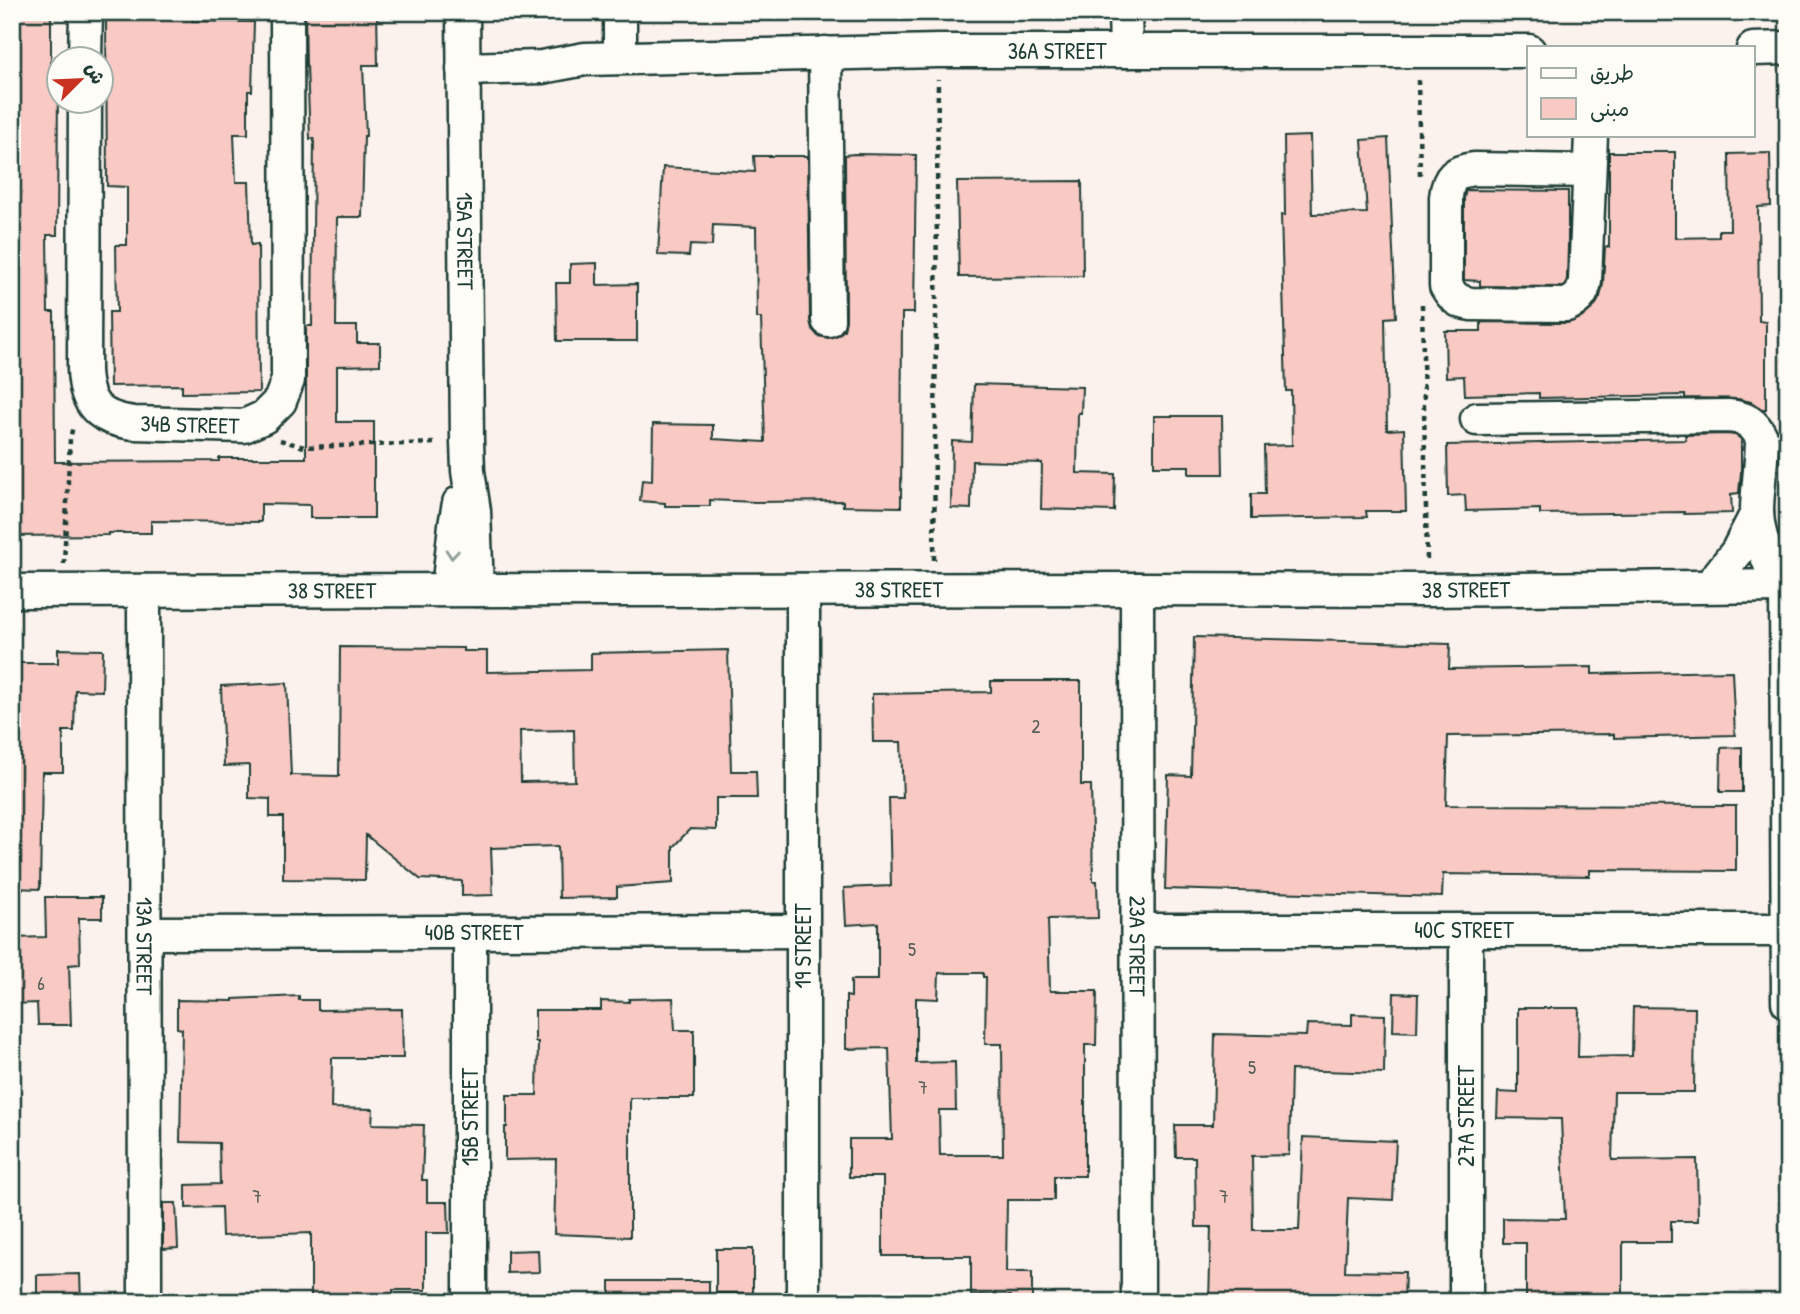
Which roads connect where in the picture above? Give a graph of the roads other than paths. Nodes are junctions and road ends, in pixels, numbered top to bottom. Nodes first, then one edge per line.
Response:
1 (86, 12) edge
2 (287, 12) edge
3 (463, 12) edge
4 (620, 12) edge
5 (1125, 12) edge
6 (85, 46) edge
7 (1786, 48) edge
8 (1755, 49) edge
9 (1126, 51) junction
10 (1527, 51) edge
11 (825, 53) junction
12 (463, 57) junction
13 (620, 58) junction
14 (85, 116) edge
15 (1591, 136) edge
16 (1589, 171) junction
17 (828, 320) dead end
18 (1477, 419) dead end
19 (1757, 513) junction
20 (1710, 586) junction
21 (1784, 586) edge
22 (1137, 589) junction
23 (463, 590) junction
24 (803, 590) junction
25 (12, 591) edge
26 (144, 591) junction
27 (1138, 930) junction
28 (1466, 930) junction
29 (1787, 930) edge
30 (803, 931) junction
31 (470, 932) junction
32 (145, 933) junction
33 (1788, 1002) edge
34 (145, 1302) edge
35 (470, 1302) edge
36 (803, 1302) edge
37 (1138, 1302) edge
38 (1466, 1302) edge

1 - 6 street
2 - 14 street, 34B STREET
3 - 12 street, 15A STREET
4 - 13 street
5 - 9 street
7 - 8 street
9 - 10 street, 36A STREET
9 - 11 street, 36A STREET
11 - 13 street, 36A STREET
11 - 17 street
12 - 13 street, 36A STREET
12 - 23 street, 15A STREET
15 - 16 street
16 - 16 street
18 - 19 street
19 - 20 street
19 - 21 street
20 - 21 street, 38 STREET
20 - 22 street, 38 STREET
21 - 29 street
22 - 24 street, 38 STREET
22 - 27 street, 23A STREET
23 - 24 street, 38 STREET
23 - 26 street, 38 STREET
24 - 30 street, 19 STREET
25 - 26 street, 38 STREET
26 - 32 street, 13A STREET
27 - 28 street, 40C STREET
27 - 37 street, 23A STREET
28 - 29 street, 40C STREET
28 - 38 street, 27A STREET
29 - 33 street
30 - 31 street, 40B STREET
30 - 36 street, 19 STREET
31 - 32 street, 40B STREET
31 - 35 street, 15B STREET
32 - 34 street, 13A STREET

